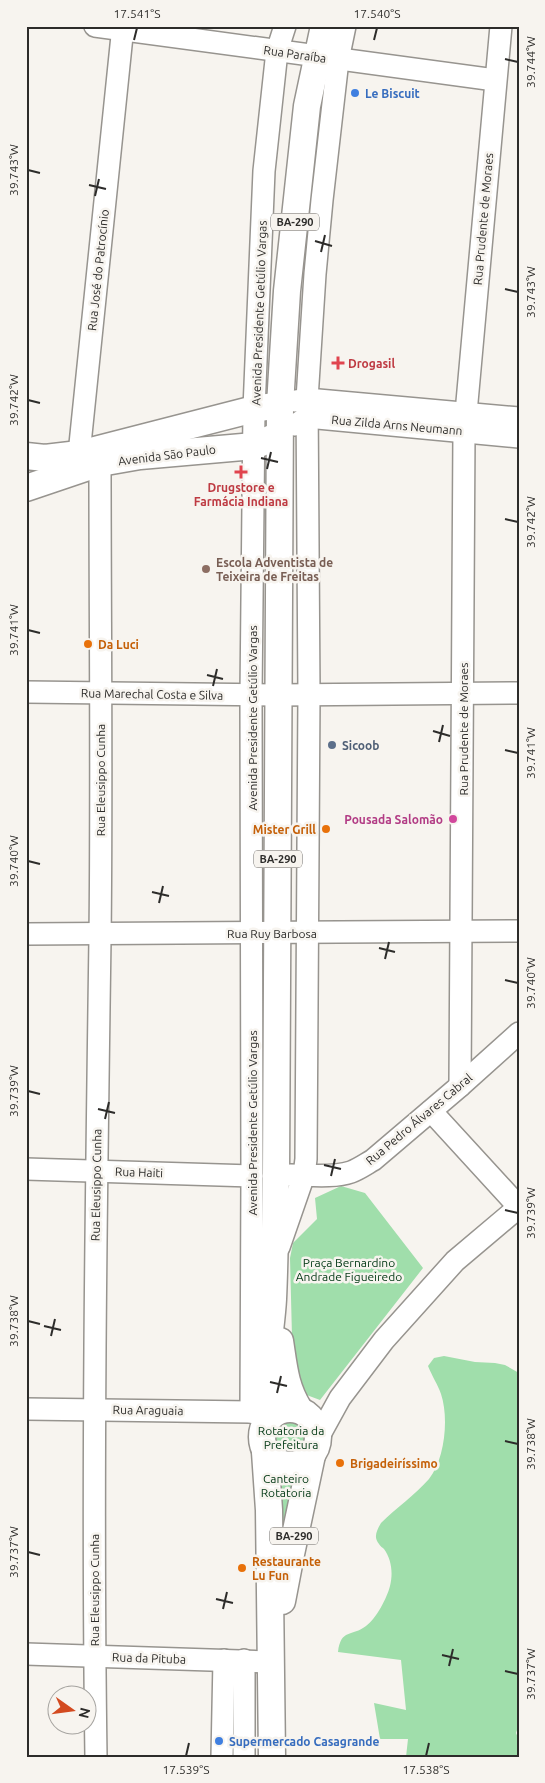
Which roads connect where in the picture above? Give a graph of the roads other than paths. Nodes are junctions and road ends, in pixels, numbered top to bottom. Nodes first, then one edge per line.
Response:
1 (95, 26) edge
2 (285, 26) edge
3 (324, 26) edge
4 (345, 26) edge
5 (500, 26) edge
6 (122, 28) edge
7 (277, 51) junction
8 (327, 58) junction
9 (495, 80) junction
10 (280, 404) junction
11 (307, 408) junction
12 (254, 409) junction
13 (519, 418) edge
14 (465, 422) junction
15 (280, 435) junction
16 (519, 437) edge
17 (254, 446) junction
18 (26, 456) edge
19 (90, 459) junction
20 (26, 488) edge
21 (26, 692) edge
22 (99, 693) junction
23 (519, 693) edge
24 (309, 694) junction
25 (464, 694) junction
26 (251, 695) junction
27 (278, 695) junction
28 (519, 931) edge
29 (252, 932) junction
30 (278, 932) junction
31 (461, 932) junction
32 (309, 933) junction
33 (26, 934) edge
34 (100, 935) junction
35 (519, 1033) edge
36 (460, 1086) junction
37 (436, 1106) junction
38 (26, 1169) edge
39 (96, 1171) junction
40 (264, 1175) junction
41 (304, 1175) junction
42 (519, 1186) edge
43 (519, 1207) edge
44 (252, 1217) junction
45 (273, 1263) junction
46 (273, 1299) junction
47 (26, 1409) edge
48 (299, 1409) junction
49 (95, 1410) junction
50 (264, 1414) junction
51 (315, 1447) junction
52 (265, 1452) junction
53 (26, 1654) edge
54 (94, 1656) junction
55 (234, 1660) junction
56 (271, 1662) junction
57 (96, 1757) edge
58 (222, 1757) edge
59 (244, 1757) edge
60 (272, 1757) edge
61 (280, 1757) edge

1 - 6 street, Rua Paraíba
2 - 7 street, Avenida Presidente Getúlio Vargas
3 - 8 main road, Avenida Presidente Getúlio Vargas / BA-290
4 - 8 street, Avenida Presidente Getúlio Vargas
5 - 9 street, Rua Prudente de Moraes
6 - 7 street, Rua Paraíba
6 - 19 street, Rua José do Patrocínio
7 - 8 street, Rua Paraíba
7 - 12 street, Avenida Presidente Getúlio Vargas
8 - 9 street, Rua Paraíba
8 - 10 main road, Avenida Presidente Getúlio Vargas / BA-290
8 - 11 street, Avenida Presidente Getúlio Vargas
9 - 14 street, Rua Prudente de Moraes
10 - 11 street, Rua Zilda Arns Neumann
10 - 12 main road, Avenida São Paulo
10 - 15 main road, Avenida Presidente Getúlio Vargas / BA-290
11 - 14 street, Rua Zilda Arns Neumann
11 - 15 street
11 - 24 street, Avenida Presidente Getúlio Vargas
12 - 17 street, Avenida Presidente Getúlio Vargas
12 - 19 main road, Avenida São Paulo
13 - 14 street, Rua Zilda Arns Neumann
14 - 16 street, Rua Zilda Arns Neumann
14 - 25 street, Rua Prudente de Moraes
15 - 17 main road, Avenida São Paulo
15 - 27 main road, Avenida Presidente Getúlio Vargas / BA-290
17 - 19 main road, Avenida São Paulo
17 - 26 street, Avenida Presidente Getúlio Vargas
18 - 19 main road, Avenida São Paulo
19 - 20 main road, Avenida São Paulo
19 - 22 street, Rua Eleusippo Cunha
21 - 22 street, Rua Marechal Costa e Silva
22 - 26 street, Rua Marechal Costa e Silva
22 - 34 street, Rua Eleusippo Cunha
23 - 25 street
24 - 25 street
24 - 27 street, Rua Marechal Costa e Silva
24 - 32 street, Avenida Presidente Getúlio Vargas
25 - 31 street, Rua Prudente de Moraes
26 - 27 street, Rua Marechal Costa e Silva
26 - 29 street, Avenida Presidente Getúlio Vargas
27 - 30 main road, Avenida Presidente Getúlio Vargas / BA-290
28 - 31 street, Rua Ruy Barbosa
29 - 30 street, Rua Ruy Barbosa
29 - 34 street, Rua Ruy Barbosa
29 - 40 street, Avenida Presidente Getúlio Vargas
30 - 32 street, Rua Ruy Barbosa
30 - 40 main road, Avenida Presidente Getúlio Vargas / BA-290
31 - 32 street, Rua Ruy Barbosa
31 - 36 street, Rua Prudente de Moraes
32 - 41 street, Avenida Presidente Getúlio Vargas
33 - 34 street, Rua Ruy Barbosa
34 - 39 street, Rua Eleusippo Cunha
35 - 36 street, Rua Pedro Álvares Cabral
36 - 37 street, Rua Pedro Álvares Cabral
37 - 41 street, Rua Pedro Álvares Cabral
37 - 42 street
37 - 43 street
38 - 39 street, Rua Haiti
39 - 40 street, Rua Haiti
39 - 49 street, Rua Eleusippo Cunha
40 - 41 street, Rua Pedro Álvares Cabral
40 - 44 street, Avenida Presidente Getúlio Vargas
40 - 45 main road, Avenida Presidente Getúlio Vargas / BA-290
41 - 45 street, Avenida Presidente Getúlio Vargas
43 - 51 street
44 - 45 street
44 - 50 street, Avenida Presidente Getúlio Vargas
45 - 46 main road, Avenida Presidente Getúlio Vargas / BA-290
46 - 48 main road, Avenida Presidente Getúlio Vargas / BA-290
46 - 50 main road, Avenida Presidente Getúlio Vargas / BA-290
47 - 49 street, Rua Araguaia
48 - 50 main road
48 - 51 main road
49 - 50 street, Rua Araguaia
49 - 54 street, Rua Eleusippo Cunha
50 - 52 main road
51 - 52 main road
51 - 61 main road, BA-290
52 - 56 main road, BA-290
53 - 54 street, Rua da Pituba
54 - 55 street, Rua da Pituba
54 - 57 street, Rua Eleusippo Cunha
55 - 56 street, Rua da Pituba
55 - 58 street
55 - 59 street
56 - 60 main road, BA-290

